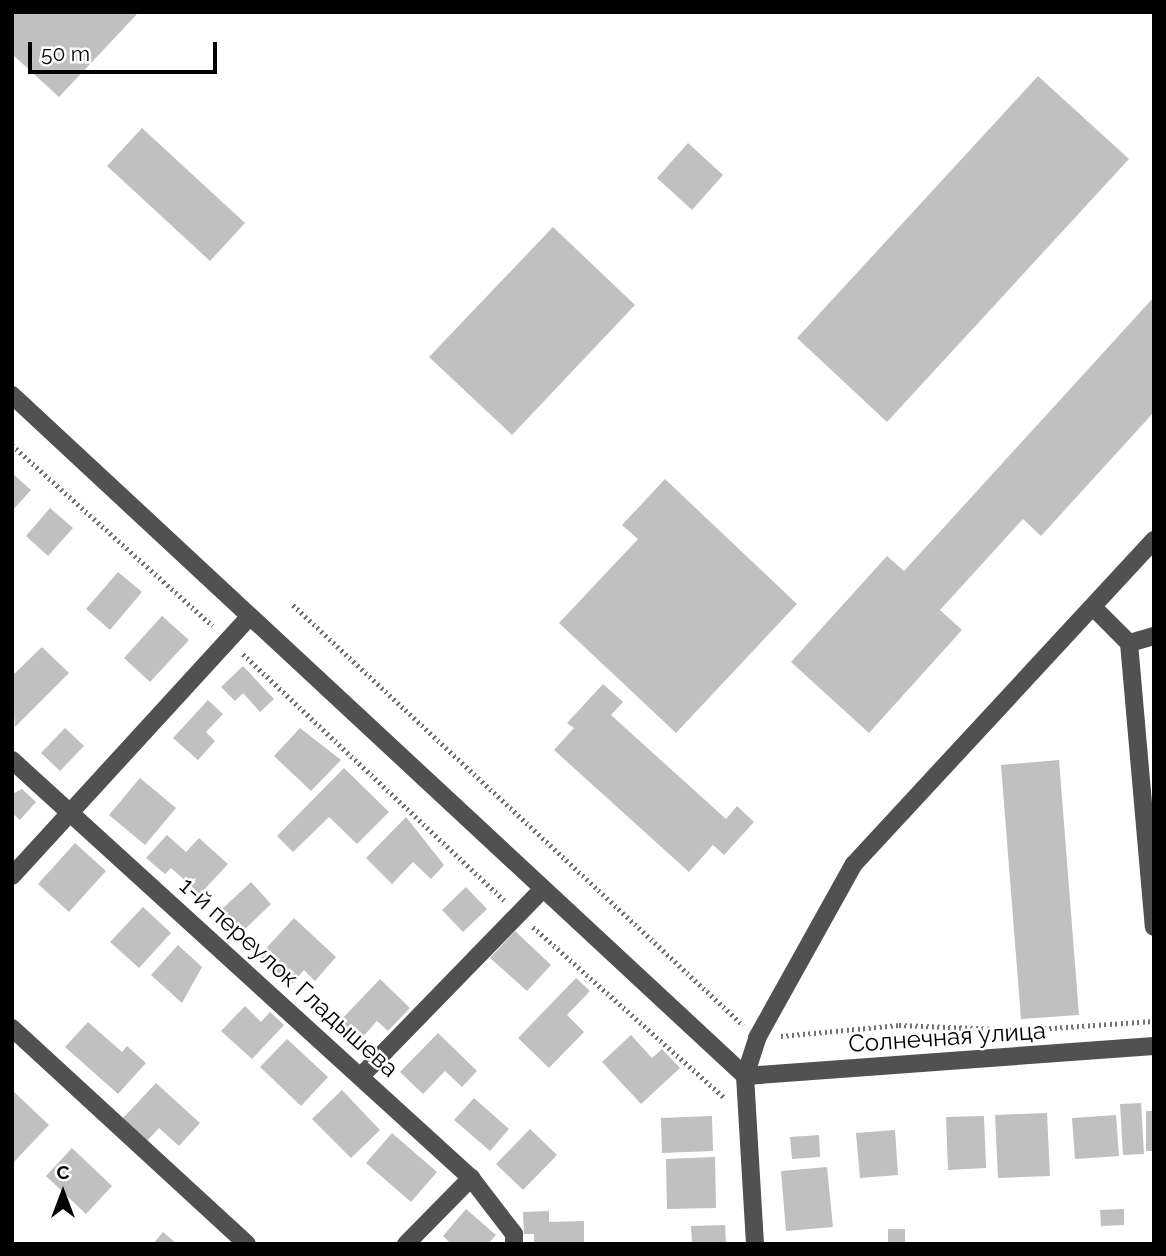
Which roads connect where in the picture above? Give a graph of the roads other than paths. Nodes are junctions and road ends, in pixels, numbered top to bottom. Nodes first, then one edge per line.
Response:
1 (12, 395) edge
2 (1154, 540) edge
3 (1093, 607) junction
4 (248, 618) junction
5 (1154, 636) edge
6 (1129, 642) junction
7 (12, 760) edge
8 (71, 811) junction
9 (12, 876) edge
10 (543, 889) junction
11 (1154, 927) edge
12 (12, 1028) edge
13 (1154, 1046) edge
14 (361, 1076) junction
15 (745, 1076) junction
16 (471, 1178) junction
17 (247, 1244) edge
18 (406, 1244) edge
19 (514, 1244) edge
20 (755, 1244) edge

1 - 4 street
2 - 3 street
3 - 6 street
3 - 15 street
4 - 8 street
4 - 10 street
5 - 6 street
6 - 11 street
7 - 8 street, 1-й переулок Гладышева
8 - 9 street
8 - 14 street, 1-й переулок Гладышева
10 - 14 street
10 - 15 street
12 - 17 street
13 - 15 street, Солнечная улица
14 - 16 street, 1-й переулок Гладышева
15 - 20 street
16 - 18 street
16 - 19 street, 1-й переулок Гладышева

